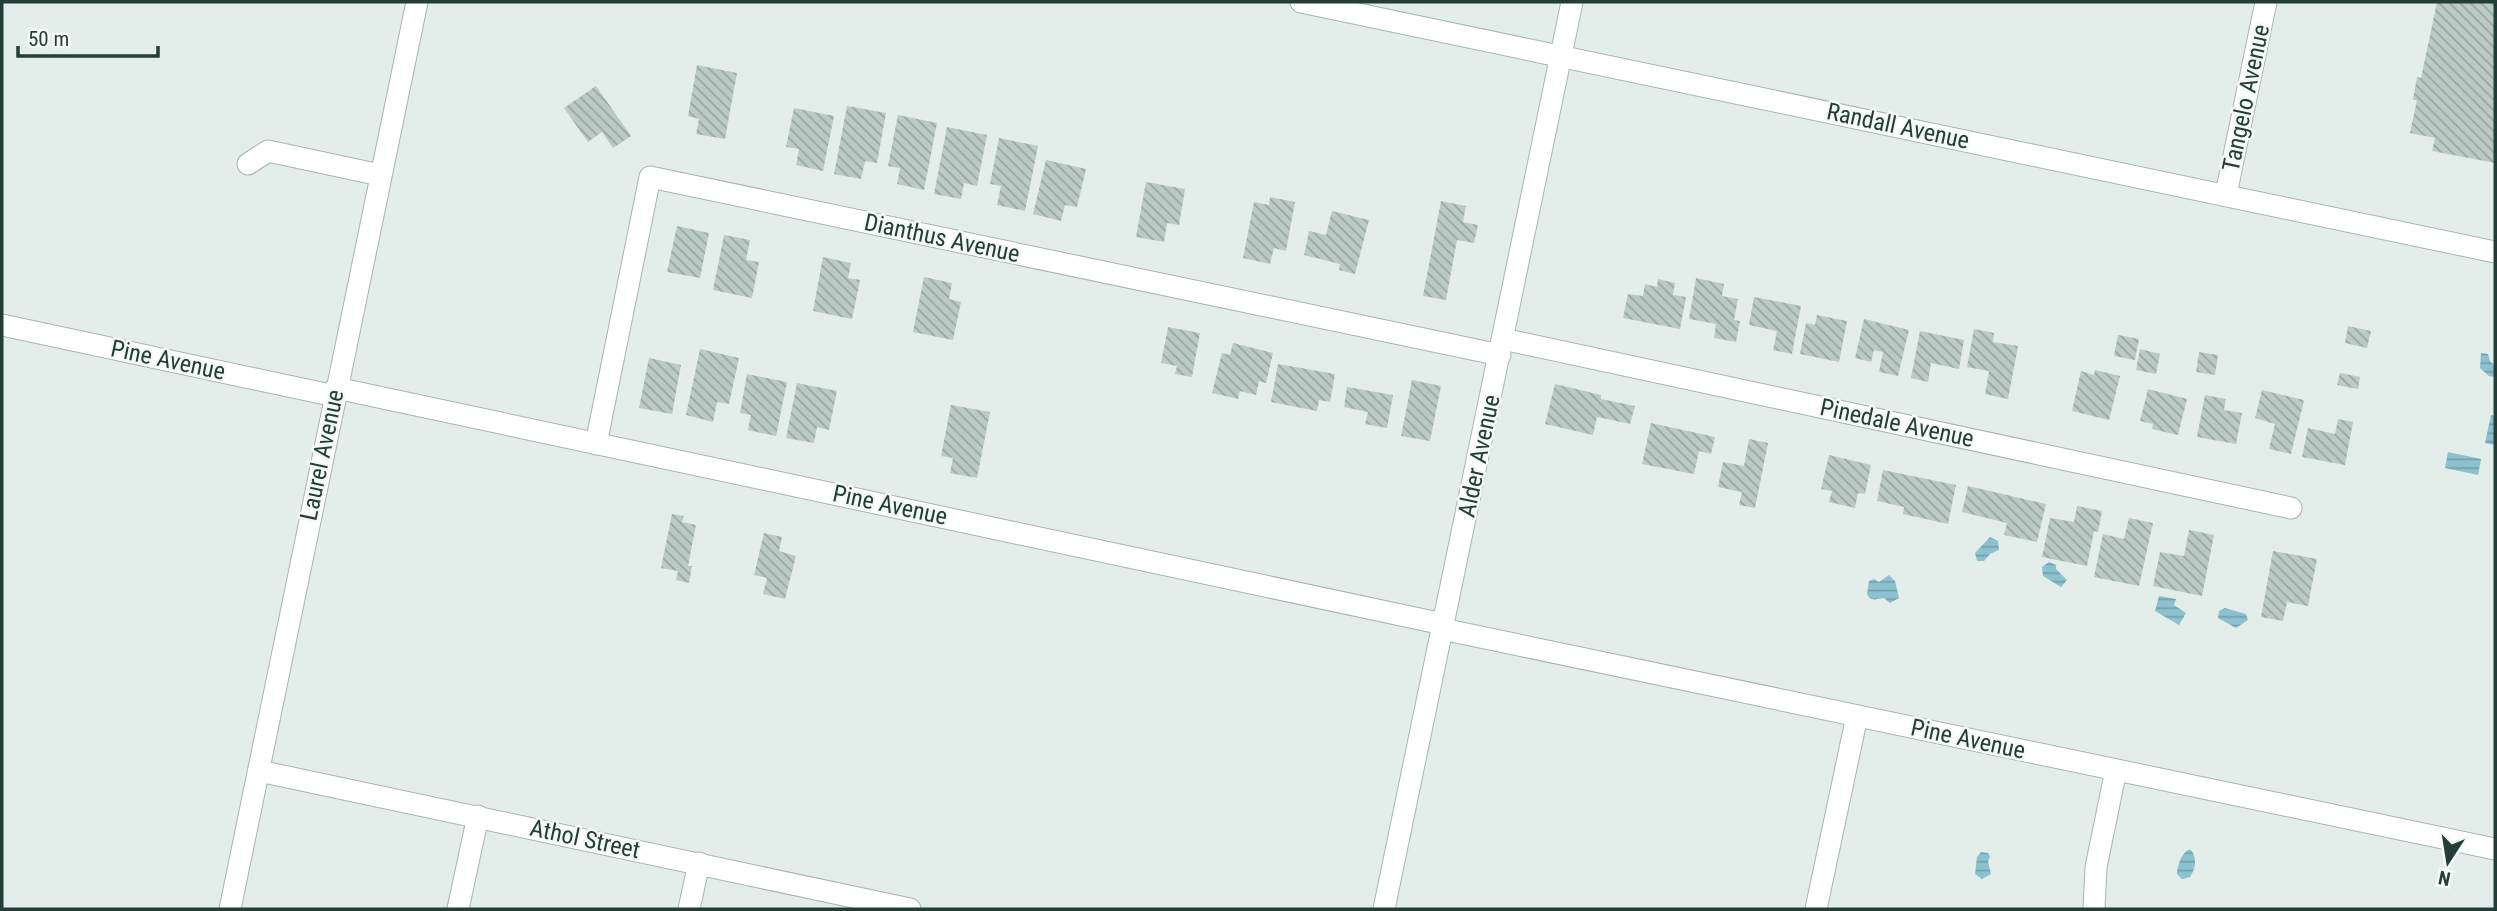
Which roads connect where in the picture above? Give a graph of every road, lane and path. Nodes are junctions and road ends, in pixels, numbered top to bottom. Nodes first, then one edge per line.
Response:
1 (417, 2) edge
2 (1301, 2) edge
3 (1572, 2) edge
4 (2266, 2) edge
5 (1560, 57) junction
6 (248, 164) dead end
7 (380, 175) junction
8 (2226, 194) junction
9 (2495, 252) edge
10 (2, 325) edge
11 (1502, 347) junction
12 (336, 392) junction
13 (596, 444) junction
14 (2291, 508) dead end
15 (1442, 627) junction
16 (1857, 716) junction
17 (2116, 770) junction
18 (259, 771) junction
19 (478, 816) junction
20 (2495, 849) edge
21 (699, 863) junction
22 (230, 909) edge
23 (458, 909) edge
24 (689, 909) edge
25 (910, 909) edge
26 (1384, 909) edge
27 (1816, 909) edge
28 (2094, 909) edge

1 - 7 street, Laurel Avenue
2 - 5 street, Randall Avenue
3 - 5 street, Alder Avenue
4 - 8 street, Tangelo Avenue
5 - 8 street, Randall Avenue
5 - 11 street, Alder Avenue
6 - 7 street
7 - 12 street, Laurel Avenue
8 - 9 street, Randall Avenue
10 - 12 street, Pine Avenue
11 - 13 street, Dianthus Avenue
11 - 14 street, Pinedale Avenue
11 - 15 street, Alder Avenue
12 - 13 street, Pine Avenue
12 - 18 street, Laurel Avenue
13 - 15 street, Pine Avenue
15 - 16 street, Pine Avenue
15 - 26 street, Alder Avenue
16 - 17 street, Pine Avenue
16 - 27 street
17 - 20 street, Pine Avenue
17 - 28 street
18 - 19 street, Athol Street
18 - 22 street, Laurel Avenue
19 - 21 street, Athol Street
19 - 23 street
21 - 24 street
21 - 25 street, Athol Street

